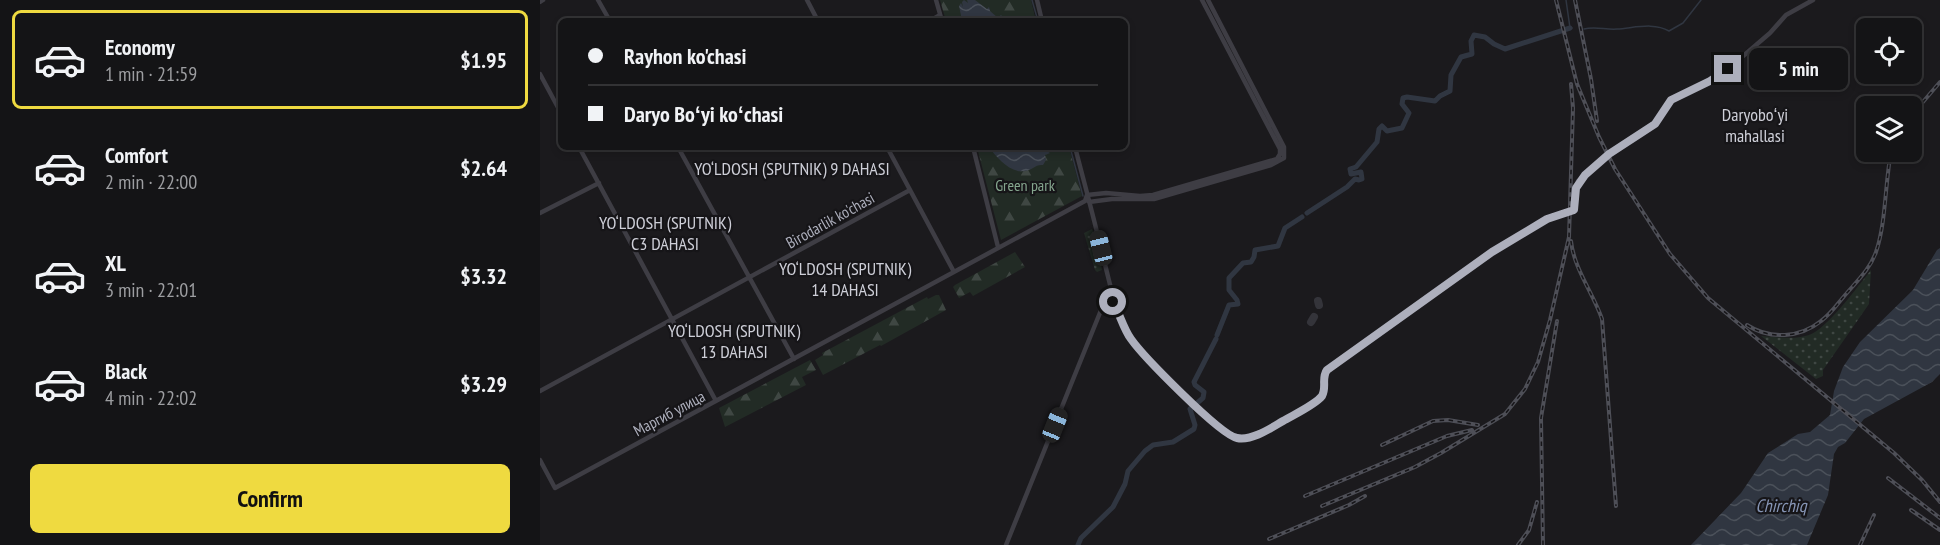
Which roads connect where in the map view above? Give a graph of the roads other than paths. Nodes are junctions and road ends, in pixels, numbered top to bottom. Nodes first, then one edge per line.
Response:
1 (598, 0) edge
2 (807, 0) edge
3 (936, 0) edge
4 (1037, 0) edge
5 (1813, 0) edge
6 (1205, 1) edge
7 (608, 18) edge
8 (817, 18) edge
9 (941, 18) edge
10 (1041, 18) edge
11 (540, 74) edge
12 (558, 107) edge
13 (581, 150) edge
14 (680, 150) edge
15 (889, 150) edge
16 (974, 150) edge
17 (1076, 150) edge
18 (598, 182) junction
19 (910, 190) junction
20 (1087, 195) junction
21 (1101, 200) junction
22 (1087, 202) junction
23 (540, 213) edge
24 (1094, 218) junction
25 (999, 248) junction
26 (954, 272) junction
27 (750, 277) junction
28 (1110, 285) junction
29 (1115, 305) junction
30 (1104, 306) junction
31 (673, 319) junction
32 (794, 359) junction
33 (540, 392) edge
34 (716, 401) junction
35 (540, 460) edge
36 (1006, 545) edge

1 - 7 street
2 - 8 street
3 - 9 street
4 - 10 street
5 - 29 street
6 - 20 street
6 - 21 street, Маргиб улица
11 - 12 street
13 - 18 street
14 - 27 street
15 - 19 street
16 - 25 street
17 - 20 street
18 - 23 street
18 - 31 street
19 - 26 street
19 - 27 street, Birodarlik ko'chasi
20 - 22 street
21 - 22 street, Маргиб улица
21 - 24 street
22 - 24 street
22 - 25 street, Маргиб улица
24 - 28 street
25 - 26 street, Маргиб улица
26 - 32 street, Маргиб улица
27 - 31 street, Birodarlik ko'chasi
27 - 32 street
28 - 29 street
28 - 30 street
29 - 30 street
30 - 36 street
31 - 33 street, Birodarlik ko'chasi
31 - 34 street
32 - 34 street, Маргиб улица
34 - 35 street, Маргиб улица

